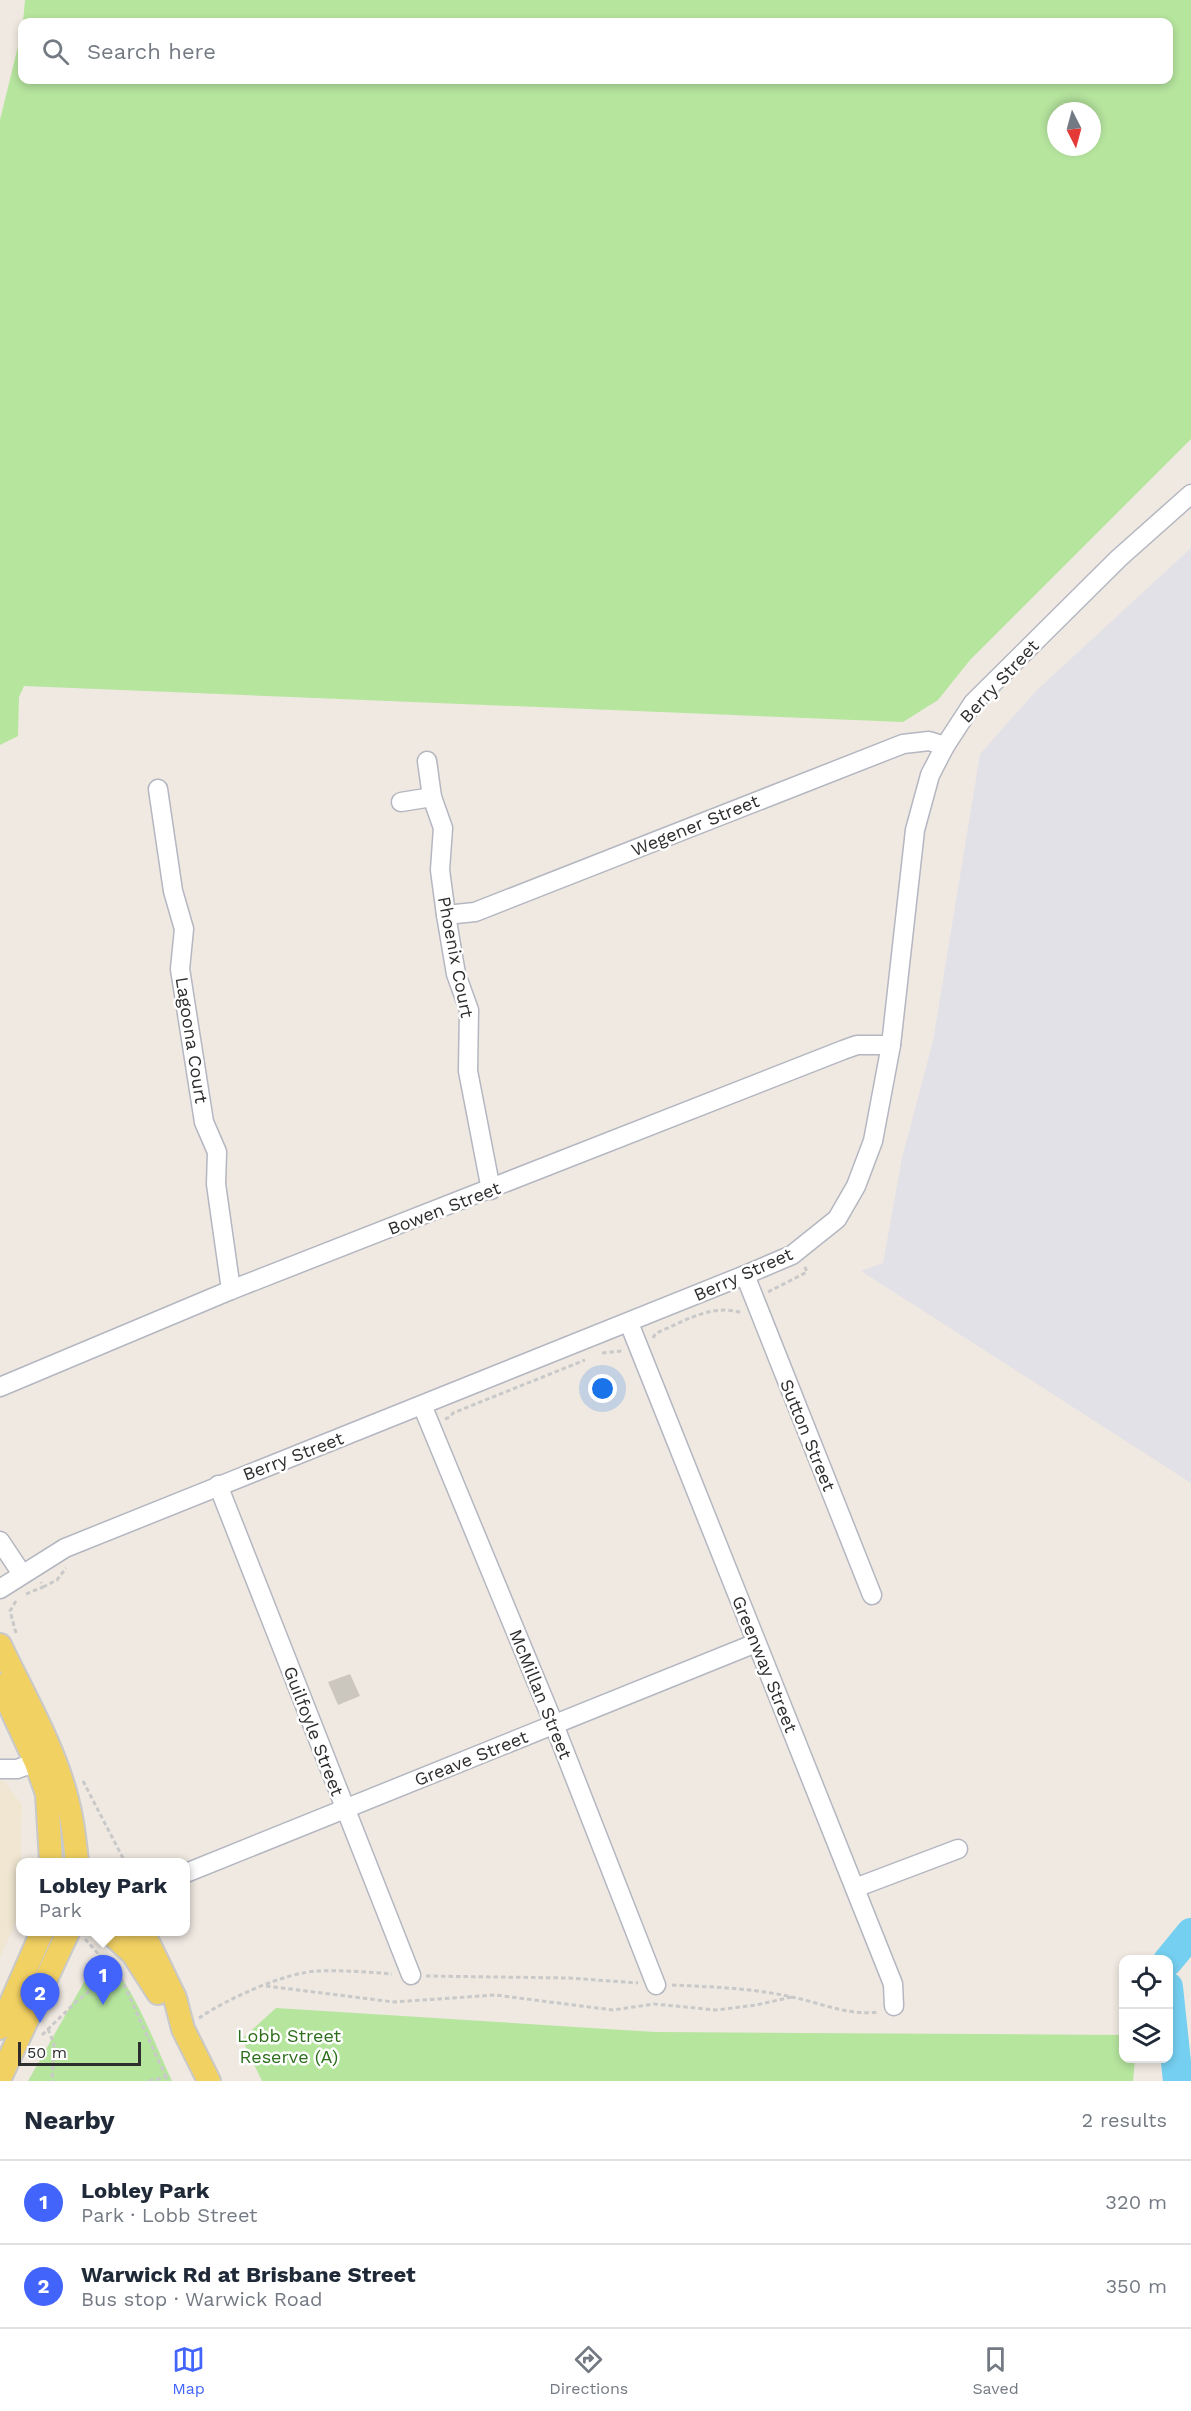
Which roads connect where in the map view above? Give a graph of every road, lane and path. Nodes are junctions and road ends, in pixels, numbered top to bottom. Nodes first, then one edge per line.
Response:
1 (1191, 494) edge
2 (945, 746) junction
3 (427, 761) dead end
4 (158, 789) dead end
5 (432, 797) junction
6 (401, 802) dead end
7 (446, 915) junction
8 (891, 1045) junction
9 (491, 1190) junction
10 (798, 1250) junction
11 (745, 1275) junction
12 (231, 1290) junction
13 (757, 1308) junction
14 (629, 1323) junction
15 (641, 1354) junction
16 (0, 1387) edge
17 (422, 1405) junction
18 (429, 1424) junction
19 (218, 1485) junction
20 (0, 1541) edge
21 (30, 1574) junction
22 (0, 1589) edge
23 (872, 1595) dead end
24 (9, 1642) edge
25 (756, 1643) junction
26 (0, 1685) edge
27 (18, 1705) junction
28 (553, 1724) junction
29 (44, 1760) junction
30 (0, 1769) edge
31 (80, 1775) dead end
32 (344, 1809) junction
33 (958, 1849) dead end
34 (51, 1858) edge
35 (76, 1858) edge
36 (122, 1858) edge
37 (190, 1871) edge
38 (855, 1888) junction
39 (40, 1936) edge
40 (75, 1936) edge
41 (77, 1936) edge
42 (114, 1936) edge
43 (143, 1936) edge
44 (114, 1971) junction
45 (411, 1975) junction
46 (656, 1984) junction
47 (265, 1986) junction
48 (794, 1997) junction
49 (894, 2006) joint
50 (2, 2015) edge
51 (48, 2029) junction
52 (183, 2029) junction
53 (41, 2036) dead end
54 (0, 2078) edge
55 (167, 2079) edge
56 (52, 2081) edge
57 (149, 2081) edge
58 (209, 2081) edge

1 - 2 street, Berry Street
2 - 7 street, Wegener Street
2 - 8 street, Berry Street
3 - 5 street, Phoenix Court
4 - 12 street, Lagoona Court
5 - 6 street
5 - 7 street, Phoenix Court
7 - 9 street, Phoenix Court
8 - 9 street, Bowen Street
8 - 10 street, Berry Street
9 - 12 street, Bowen Street
10 - 11 street, Berry Street
10 - 13 path
11 - 13 street, Sutton Street
11 - 14 street, Berry Street
12 - 16 street, Bowen Street
13 - 15 path
13 - 23 street, Sutton Street
14 - 15 street, Greenway Street
14 - 17 street, Berry Street
15 - 18 path
15 - 25 street, Greenway Street
17 - 18 street, McMillan Street
17 - 19 street, Berry Street
18 - 28 street, McMillan Street
19 - 21 street, Berry Street
19 - 32 street, Guilfoyle Street
20 - 21 street
21 - 22 street, Berry Street
21 - 24 path
24 - 27 main road
25 - 28 street, Greave Street
25 - 38 street, Greenway Street
26 - 27 main road
27 - 29 main road
28 - 32 street, Greave Street
28 - 46 street, McMillan Street
29 - 30 street
29 - 34 main road
29 - 35 main road
31 - 36 path
32 - 37 street, Greave Street
32 - 45 street, Guilfoyle Street
33 - 38 street
38 - 49 street, Greenway Street
39 - 50 main road
40 - 54 main road
41 - 44 path
42 - 52 main road
43 - 52 main road
44 - 51 path
44 - 55 path
45 - 46 path
45 - 47 path
46 - 48 path
47 - 48 path
47 - 52 path
48 - 49 path
51 - 53 path
51 - 56 path
52 - 58 main road
55 - 57 path

